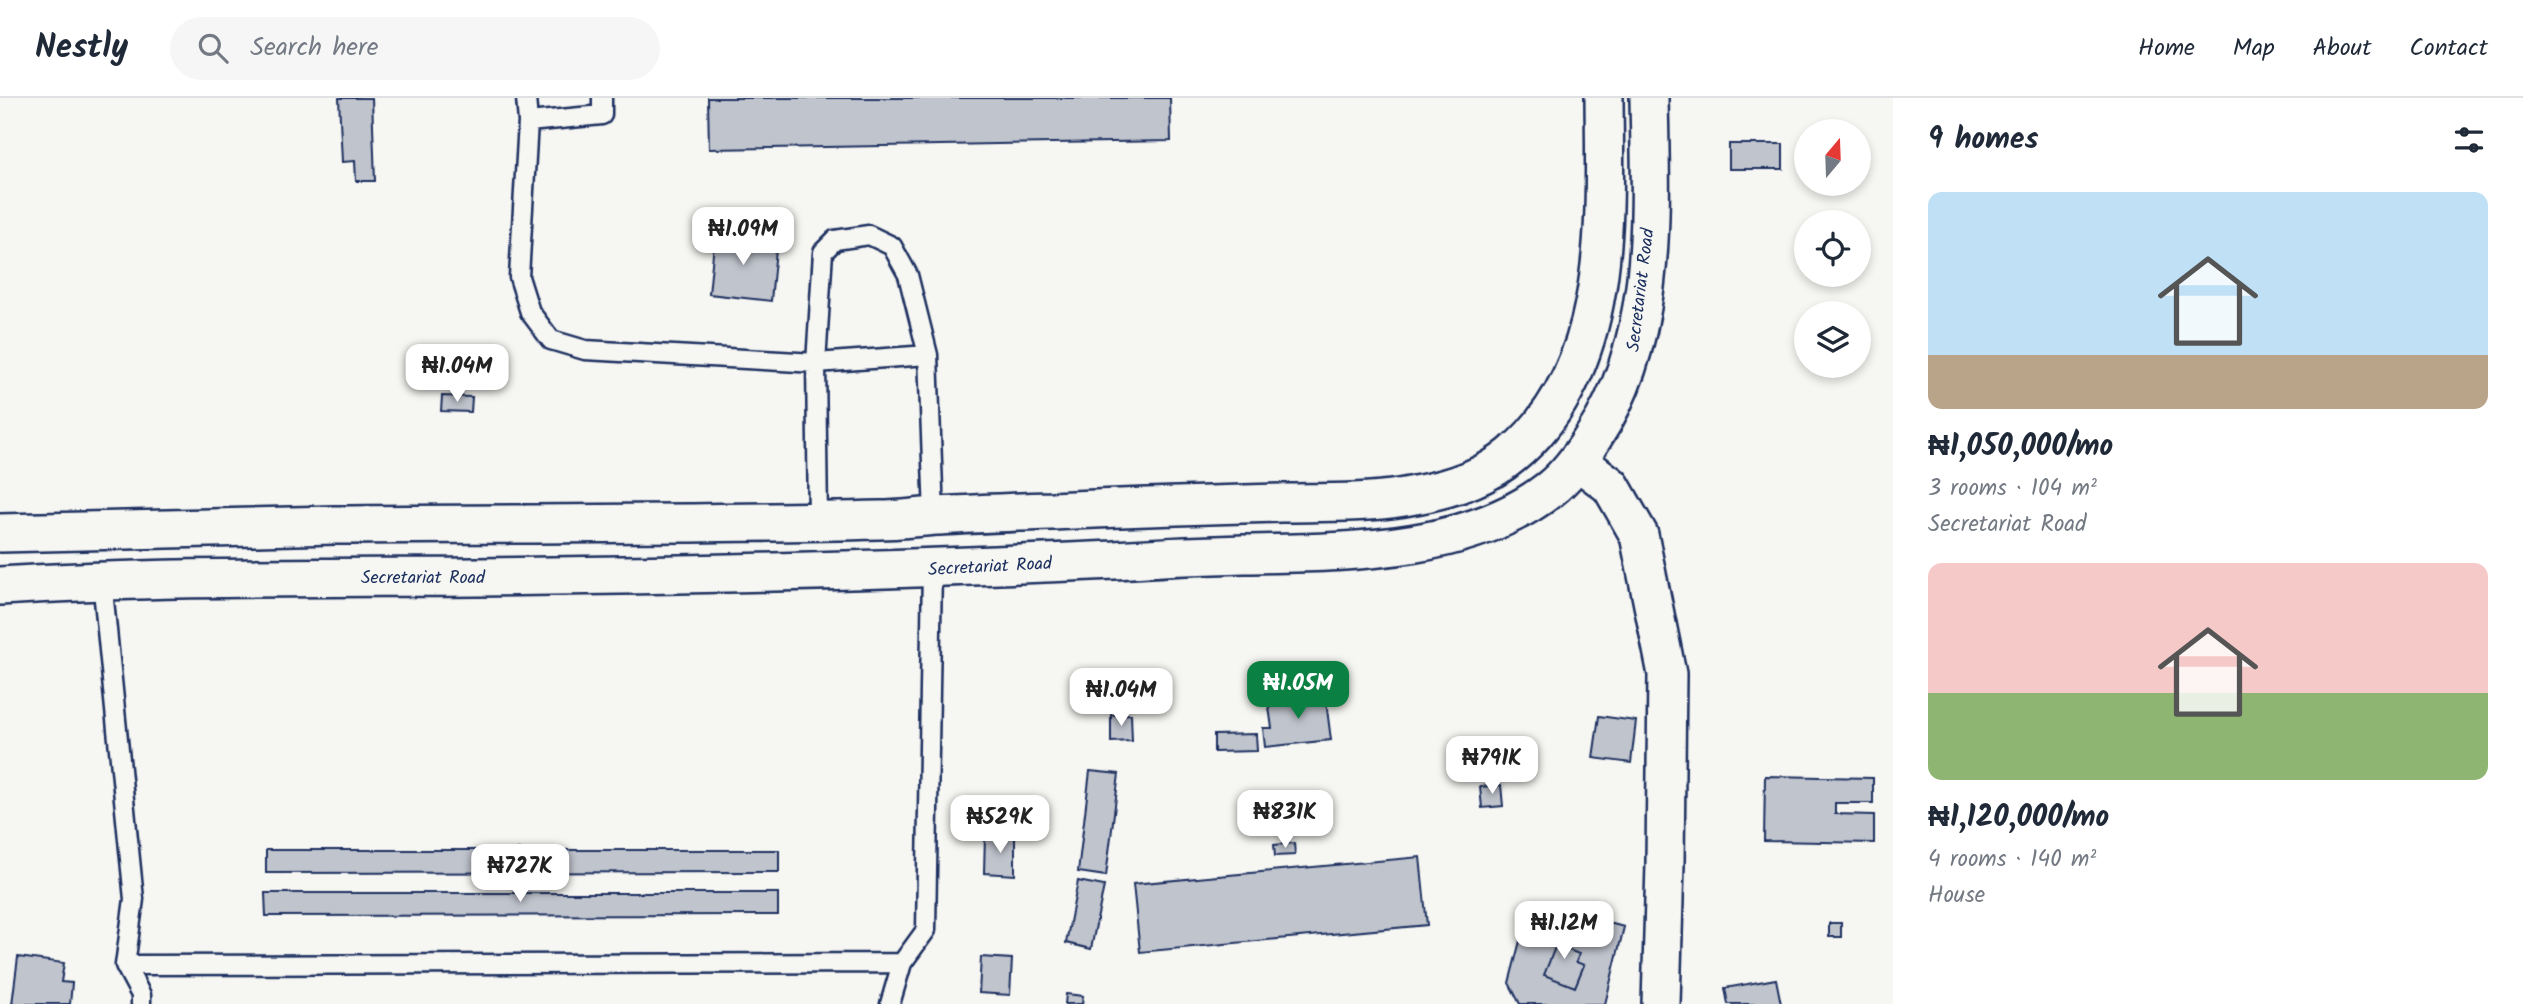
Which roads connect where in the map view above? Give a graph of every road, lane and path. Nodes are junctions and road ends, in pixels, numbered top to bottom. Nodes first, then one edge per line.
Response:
1 (526, 98) edge
2 (602, 98) edge
3 (1604, 98) edge
4 (1649, 98) edge
5 (528, 122) junction
6 (928, 355) junction
7 (816, 363) junction
8 (1578, 461) junction
9 (934, 516) junction
10 (818, 520) junction
11 (883, 520) junction
12 (0, 533) edge
13 (881, 569) junction
14 (932, 569) junction
15 (103, 580) junction
16 (0, 586) edge
17 (902, 963) junction
18 (125, 965) junction
19 (141, 1004) edge
20 (890, 1004) edge
21 (1661, 1004) edge

1 - 5 lane
2 - 5 lane
3 - 9 street
4 - 8 street, Secretariat Road
5 - 7 lane
6 - 7 lane
6 - 7 lane
6 - 9 lane
7 - 10 lane
8 - 14 street, Secretariat Road
8 - 21 street
9 - 11 street
10 - 11 street
10 - 12 street
11 - 13 street
13 - 14 street, Secretariat Road
13 - 15 street, Secretariat Road
14 - 17 lane
15 - 16 street, Secretariat Road
15 - 18 lane
17 - 18 lane
17 - 20 lane
18 - 19 lane

